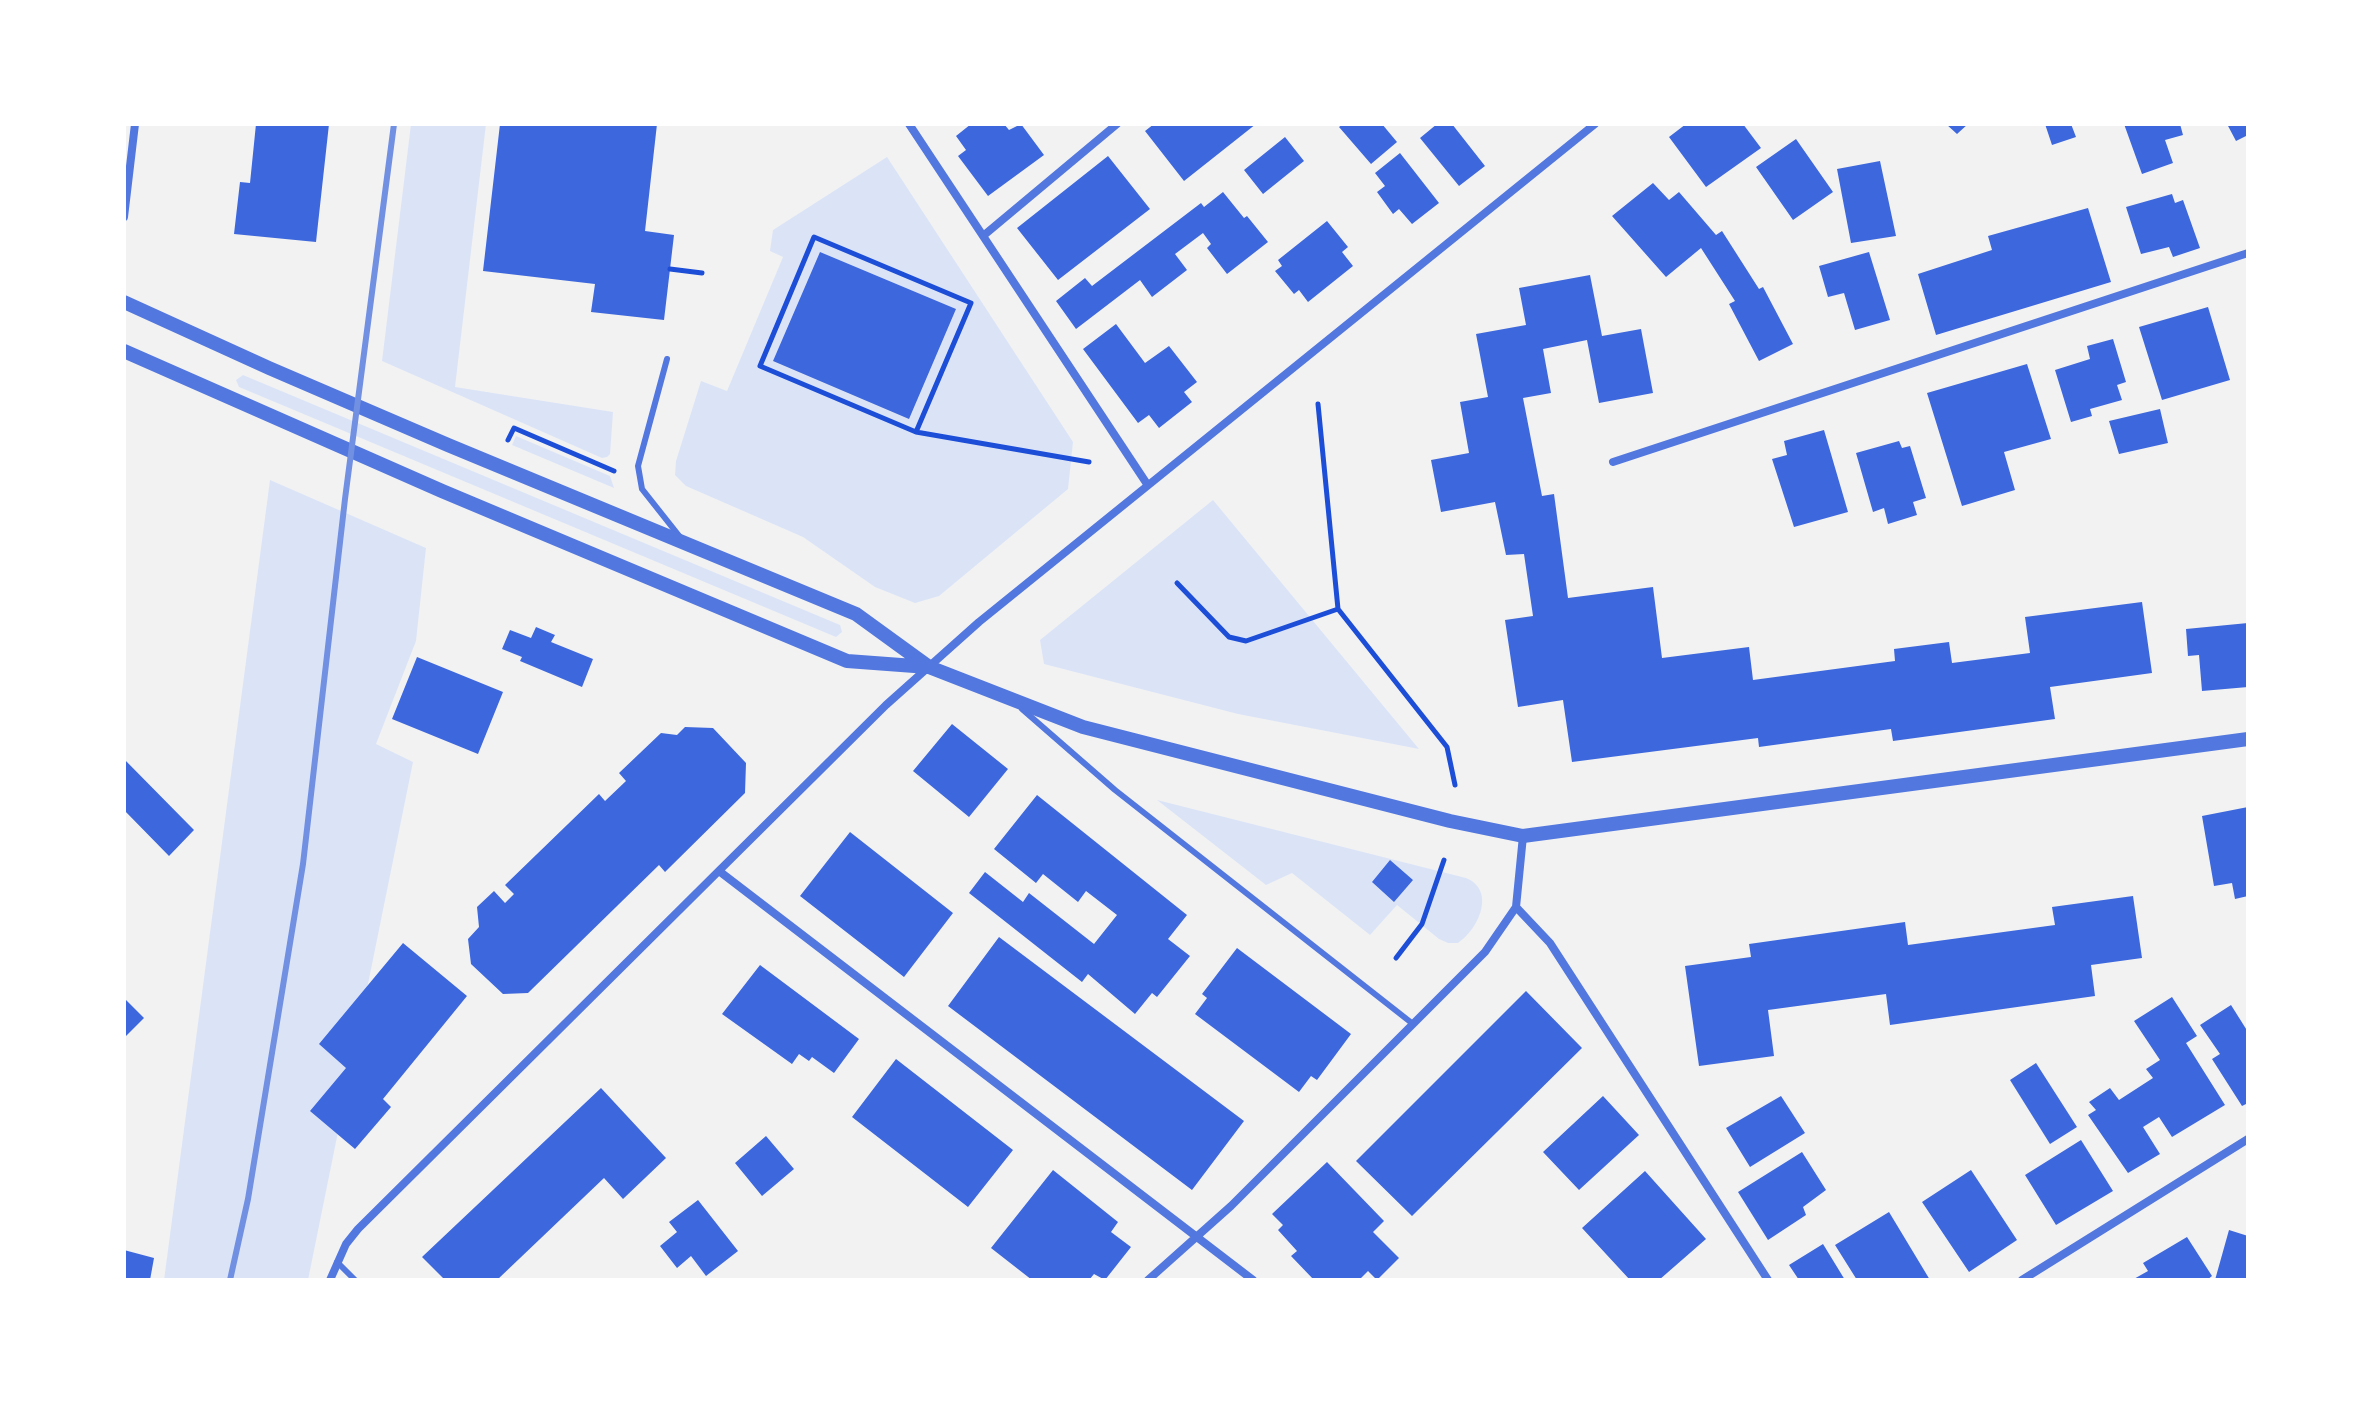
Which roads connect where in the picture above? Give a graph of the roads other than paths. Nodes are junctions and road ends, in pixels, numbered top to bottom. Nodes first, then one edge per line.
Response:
1 (135, 124) edge
2 (909, 124) edge
3 (1117, 124) edge
4 (1595, 124) edge
5 (124, 217) edge
6 (983, 236) junction
7 (2248, 253) edge
8 (124, 302) edge
9 (124, 351) edge
10 (667, 359) dead end
11 (1613, 462) dead end
12 (1147, 484) junction
13 (685, 543) junction
14 (929, 667) junction
15 (1010, 699) junction
16 (2248, 739) edge
17 (1523, 836) junction
18 (719, 871) junction
19 (1516, 907) junction
20 (1413, 1024) junction
21 (2248, 1139) edge
22 (1198, 1238) junction
23 (337, 1262) junction
24 (330, 1280) edge
25 (355, 1280) edge
26 (1148, 1280) edge
27 (1253, 1280) edge
28 (1768, 1280) edge
29 (2022, 1280) edge

1 - 5 street
2 - 6 street
3 - 6 street
4 - 12 street
6 - 12 street
7 - 11 street
8 - 13 street
9 - 14 street
10 - 13 lane
12 - 14 street
13 - 14 street
14 - 15 street
14 - 18 street
15 - 17 street
15 - 20 lane
16 - 17 street
17 - 19 street
18 - 22 street
18 - 23 street
19 - 20 street
19 - 28 street
20 - 22 street
21 - 29 street
22 - 26 street
22 - 27 street
23 - 24 street
23 - 25 lane

